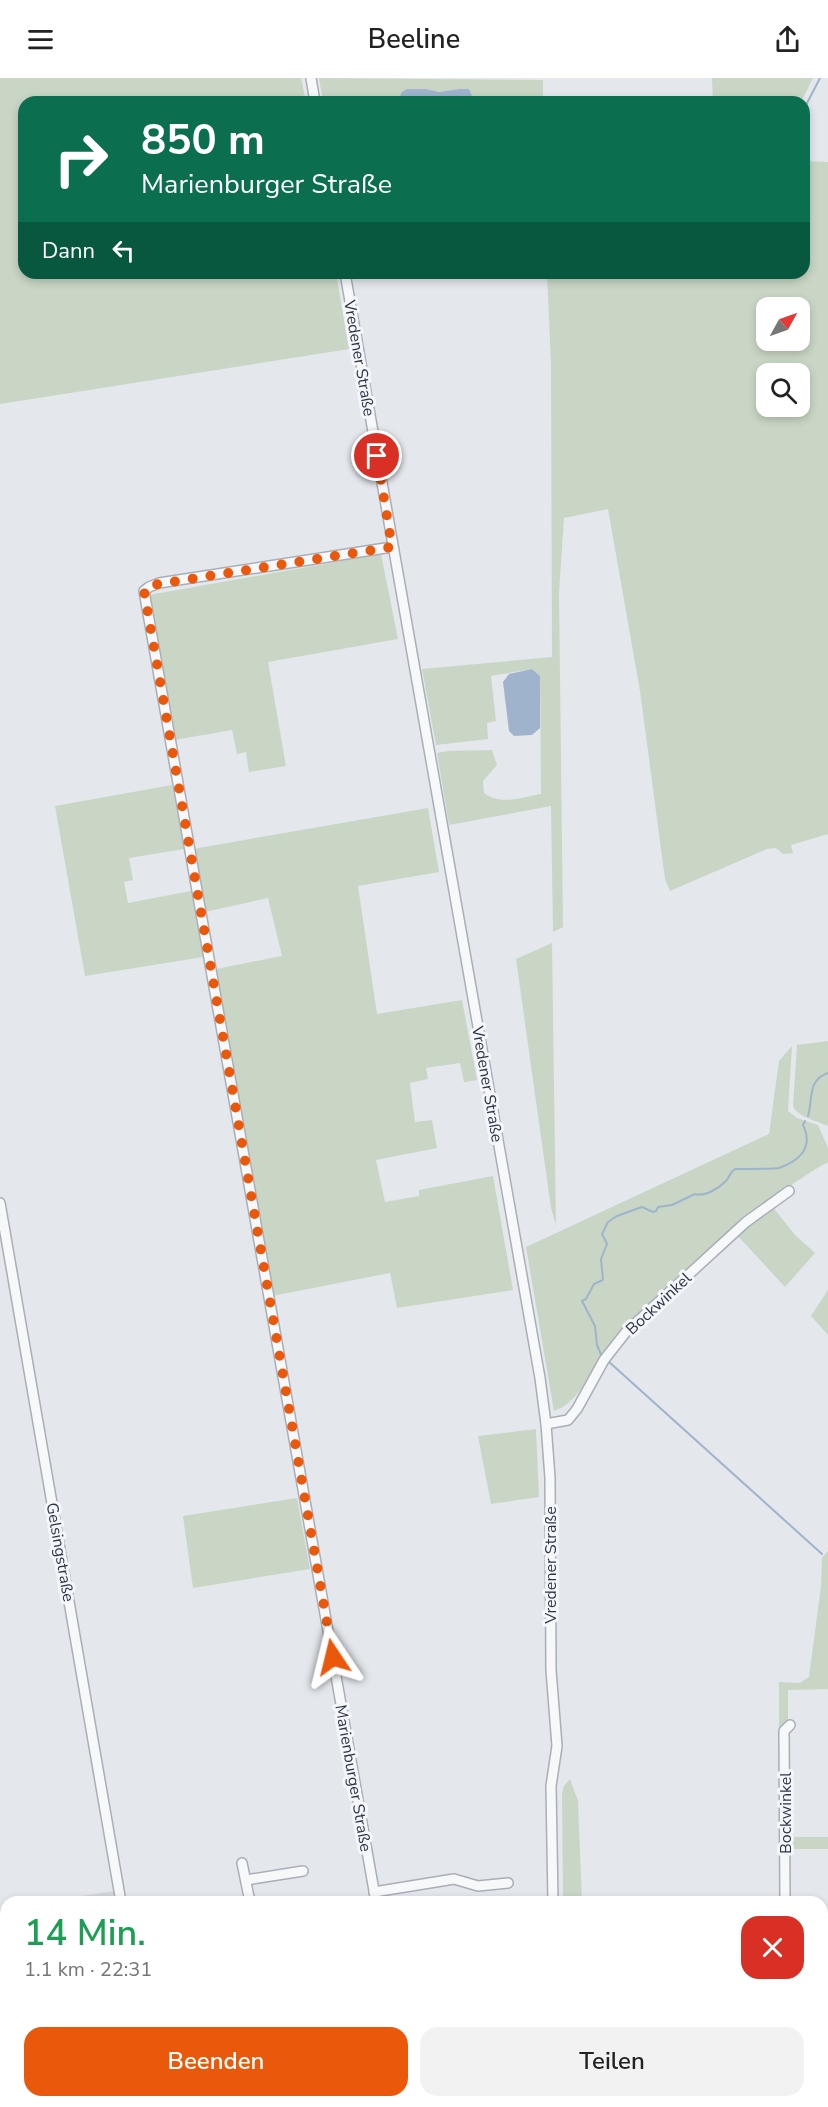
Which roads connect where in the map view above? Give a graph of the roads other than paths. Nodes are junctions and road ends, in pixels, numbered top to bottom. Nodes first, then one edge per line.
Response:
1 (311, 78) edge
2 (314, 96) edge
3 (346, 279) edge
4 (392, 547) junction
5 (789, 1191) dead end
6 (0, 1203) edge
7 (546, 1424) junction
8 (790, 1725) dead end
9 (242, 1863) dead end
10 (303, 1871) dead end
11 (246, 1880) junction
12 (508, 1883) dead end
13 (120, 1896) edge
14 (249, 1896) edge
15 (375, 1896) edge
16 (379, 1896) edge
17 (553, 1896) edge
18 (785, 1896) edge

1 - 2 street
3 - 4 street, Vredener Straße
4 - 7 street, Vredener Straße
4 - 15 street, Marienburger Straße
5 - 7 street, Bockwinkel
6 - 13 street, Gelsingstraße
7 - 17 street, Vredener Straße
8 - 18 street, Bockwinkel
9 - 11 street
10 - 11 street
11 - 14 street
12 - 16 street

